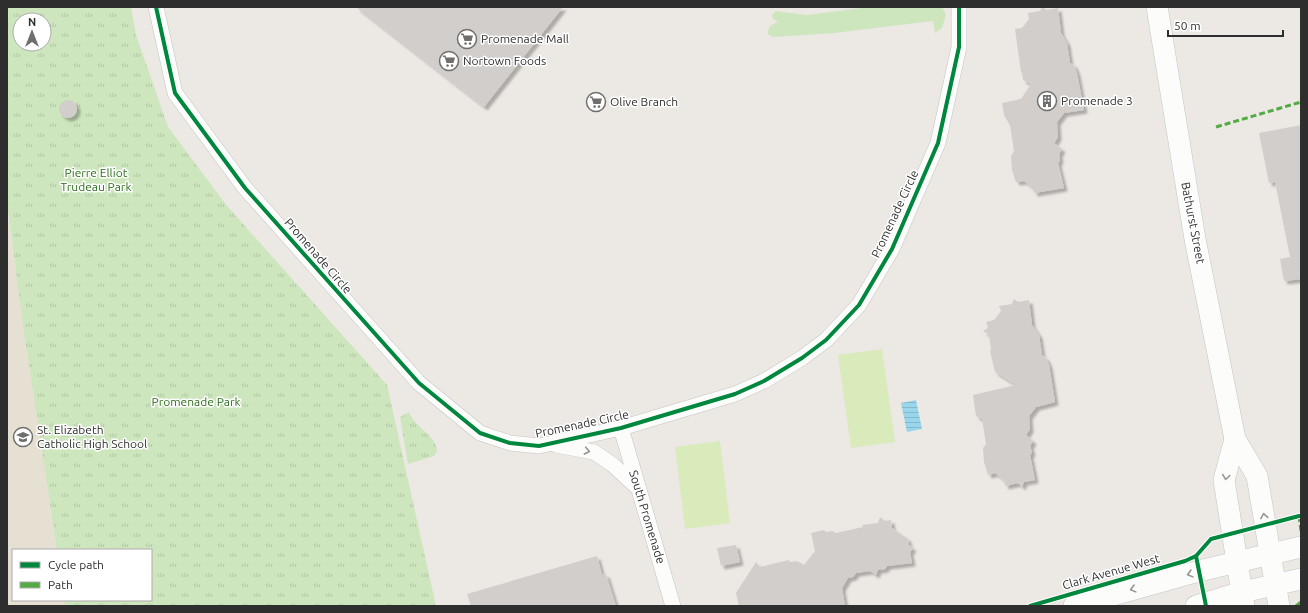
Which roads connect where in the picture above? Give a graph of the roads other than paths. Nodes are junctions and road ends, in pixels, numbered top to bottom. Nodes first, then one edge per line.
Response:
1 (156, 7) edge
2 (959, 7) edge
3 (1157, 7) edge
4 (621, 428) junction
5 (1235, 439) junction
6 (549, 443) junction
7 (638, 488) junction
8 (1301, 548) edge
9 (1271, 554) junction
10 (1238, 562) junction
11 (1301, 579) edge
12 (1275, 585) junction
13 (1243, 599) edge
14 (673, 606) edge
15 (1074, 606) edge
16 (1196, 606) edge
17 (1279, 606) edge

1 - 6 street, Promenade Circle
2 - 4 street, Promenade Circle
3 - 5 main road, Bathurst Street
4 - 6 street, Promenade Circle
4 - 7 street, South Promenade
9 -> 5 main road, Bathurst Street
5 -> 10 main road, Bathurst Street
6 -> 7 street, Promenade Circle
7 - 14 street, South Promenade
8 - 9 main road, Clark Avenue West
9 - 10 main road, Clark Avenue West
9 - 12 main road, Bathurst Street
10 - 13 main road, Bathurst Street
10 -> 15 main road, Clark Avenue West
11 - 12 main road
12 - 13 main road
12 - 17 main road, Bathurst Street
13 - 16 main road

